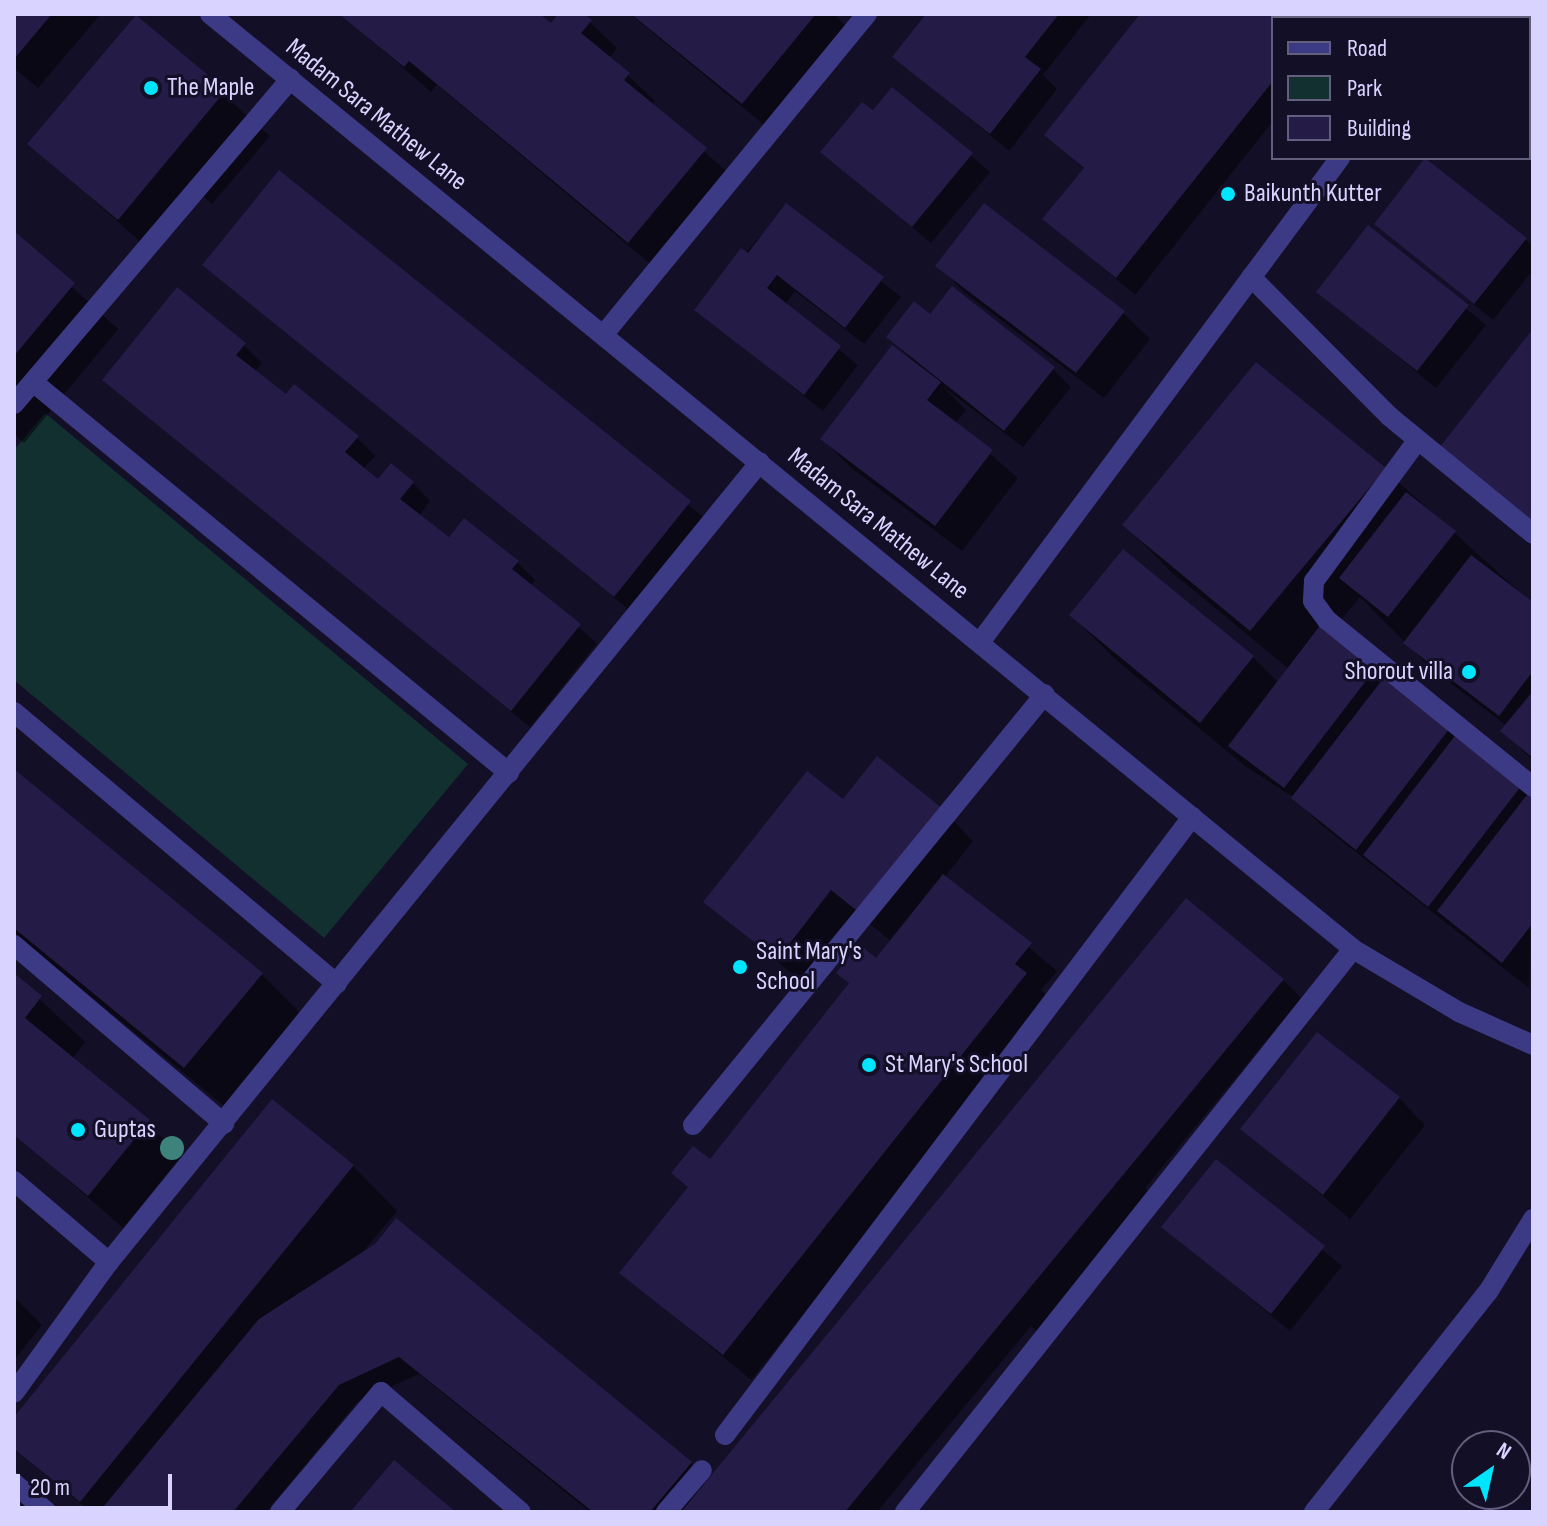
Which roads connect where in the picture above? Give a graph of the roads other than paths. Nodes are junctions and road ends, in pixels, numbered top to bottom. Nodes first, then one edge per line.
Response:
1 (210, 14) edge
2 (867, 14) edge
3 (291, 79) junction
4 (1339, 160) edge
5 (1251, 277) junction
6 (604, 334) junction
7 (33, 382) junction
8 (14, 404) edge
9 (1417, 441) junction
10 (760, 462) junction
11 (1533, 534) edge
12 (981, 641) junction
13 (1045, 694) junction
14 (14, 712) edge
15 (509, 773) junction
16 (1533, 787) edge
17 (1192, 817) junction
18 (14, 945) edge
19 (1353, 949) junction
20 (337, 984) junction
21 (1533, 1045) edge
22 (224, 1124) junction
23 (693, 1125) dead end
24 (14, 1181) edge
25 (1533, 1219) edge
26 (109, 1262) junction
27 (14, 1393) edge
28 (725, 1435) dead end
29 (702, 1470) dead end
30 (14, 1483) edge
31 (47, 1512) edge
32 (280, 1512) edge
33 (521, 1512) edge
34 (666, 1512) edge
35 (905, 1512) edge
36 (1314, 1512) edge

1 - 3 street, Madam Sara Mathew Lane
2 - 6 street
3 - 6 street, Madam Sara Mathew Lane
3 - 7 street
4 - 5 street
5 - 9 street
5 - 12 street
6 - 10 street, Madam Sara Mathew Lane
7 - 8 street
7 - 15 street
9 - 11 street
9 - 16 street
10 - 12 street, Madam Sara Mathew Lane
10 - 15 street
12 - 13 street, Madam Sara Mathew Lane
13 - 17 street, Madam Sara Mathew Lane
13 - 23 street
14 - 20 street
15 - 20 street
17 - 19 street, Madam Sara Mathew Lane
17 - 28 street
18 - 22 street
19 - 21 street, Madam Sara Mathew Lane
19 - 35 street
20 - 22 street
22 - 26 street
24 - 26 street
25 - 36 street
26 - 27 street
29 - 34 street
30 - 31 street
32 - 33 street

